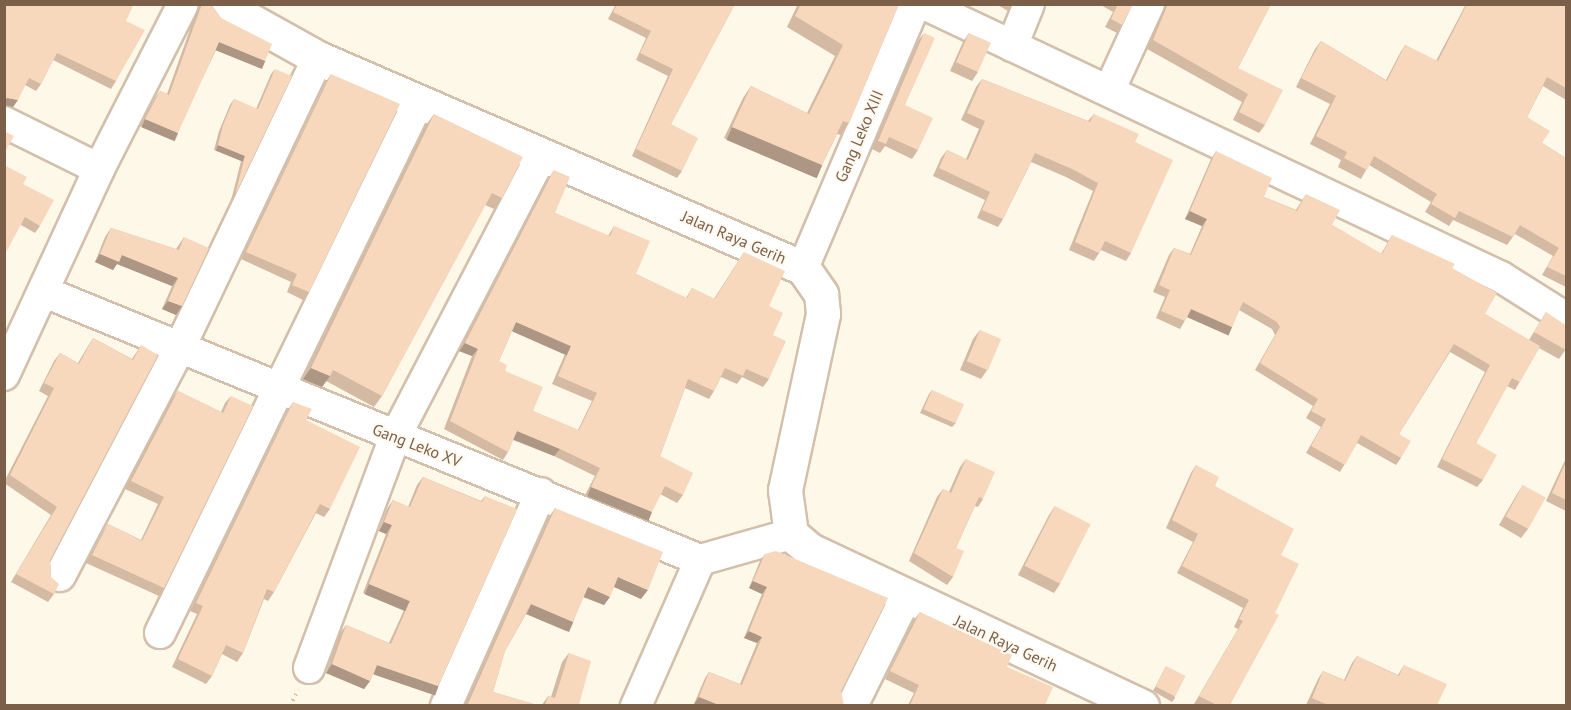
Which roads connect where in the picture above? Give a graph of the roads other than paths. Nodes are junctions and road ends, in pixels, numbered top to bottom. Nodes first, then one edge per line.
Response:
1 (183, 4) edge
2 (221, 4) edge
3 (915, 4) edge
4 (924, 4) edge
5 (1029, 4) edge
6 (1149, 4) edge
7 (1011, 46) junction
8 (318, 58) junction
9 (1109, 91) junction
10 (419, 101) junction
11 (4, 122) edge
12 (540, 158) junction
13 (99, 168) junction
14 (804, 268) junction
15 (47, 293) junction
16 (1566, 318) edge
17 (180, 348) junction
18 (4, 375) edge
19 (279, 389) junction
20 (394, 437) junction
21 (541, 494) junction
22 (791, 534) junction
23 (699, 560) junction
24 (60, 576) dead end
25 (906, 597) junction
26 (160, 633) dead end
27 (309, 668) dead end
28 (446, 705) edge
29 (636, 705) edge
30 (852, 705) edge
31 (1142, 705) edge

1 - 13 street
2 - 8 street, Jalan Raya Gerih
3 - 14 street, Gang Leko XIII
4 - 7 street
5 - 7 street
6 - 9 street
7 - 9 street
8 - 10 street, Jalan Raya Gerih
8 - 17 street
9 - 16 street
10 - 12 street, Jalan Raya Gerih
10 - 19 street
11 - 13 street
12 - 14 street, Jalan Raya Gerih
12 - 20 street
13 - 15 street
14 - 22 street, Jalan Raya Gerih
15 - 17 street, Gang Leko XV
15 - 18 street
17 - 19 street, Gang Leko XV
17 - 24 street
19 - 20 street, Gang Leko XV
19 - 26 street
20 - 21 street, Gang Leko XV
20 - 27 street
21 - 23 street, Gang Leko XV
21 - 28 street
22 - 23 street
22 - 25 street, Jalan Raya Gerih
23 - 29 street
25 - 30 street
25 - 31 street, Jalan Raya Gerih

